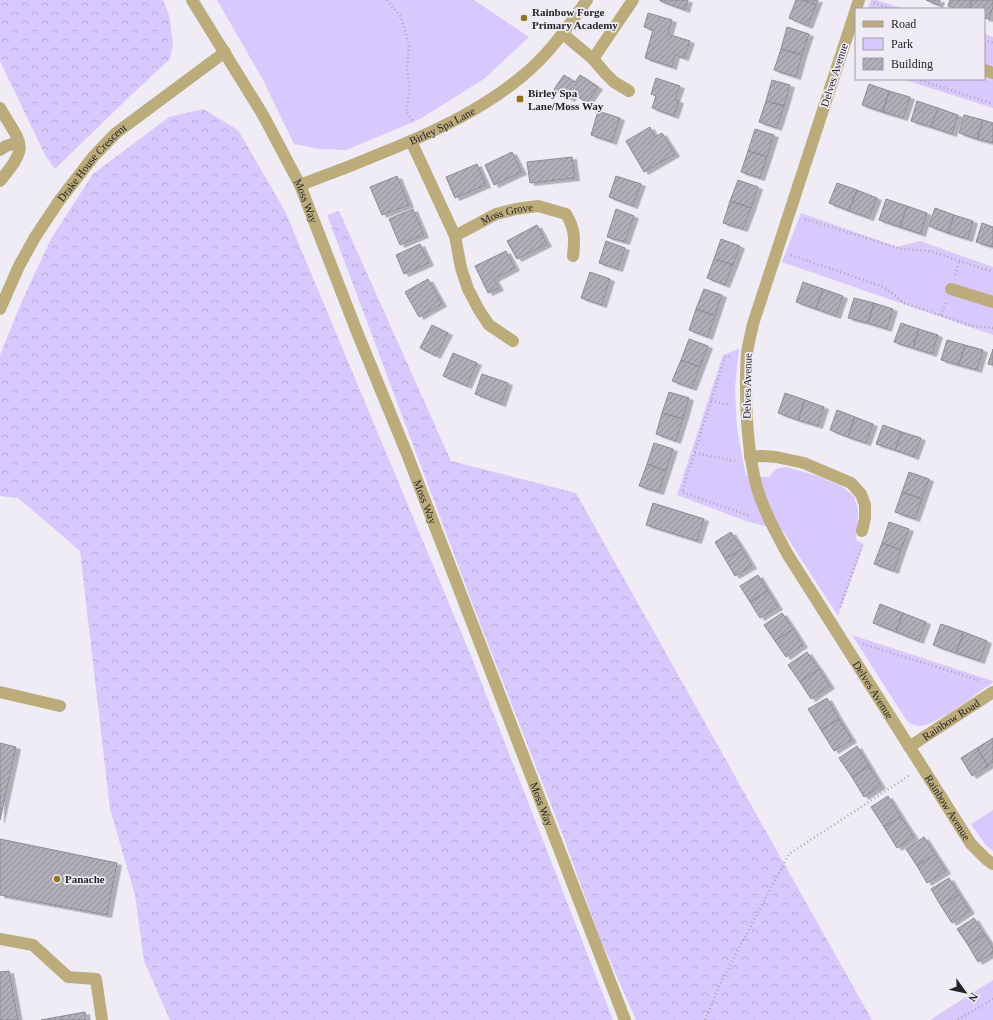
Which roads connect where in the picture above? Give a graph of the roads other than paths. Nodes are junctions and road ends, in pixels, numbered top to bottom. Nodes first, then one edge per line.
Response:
1 (192, 0) edge
2 (586, 0) edge
3 (633, 0) edge
4 (852, 30) edge
5 (563, 34) junction
6 (225, 52) junction
7 (593, 59) junction
8 (629, 90) dead end
9 (0, 108) edge
10 (416, 139) junction
11 (19, 142) junction
12 (0, 150) edge
13 (0, 181) edge
14 (300, 186) junction
15 (455, 236) junction
16 (573, 256) dead end
17 (951, 289) dead end
18 (993, 302) edge
19 (0, 309) edge
20 (513, 341) dead end
21 (751, 461) junction
22 (862, 530) road end
23 (989, 687) edge
24 (0, 692) edge
25 (60, 706) dead end
26 (909, 747) junction
27 (993, 864) edge
28 (0, 939) edge
29 (102, 1020) edge
30 (625, 1020) edge

1 - 6 street, Moss Way
2 - 5 street, Birley Spa Lane
3 - 7 street
4 - 21 street, Delves Avenue
5 - 7 street
5 - 10 street, Birley Spa Lane
6 - 14 street, Moss Way
6 - 19 street, Drake House Crescent
7 - 8 street
9 - 11 street
10 - 14 street, Birley Spa Lane
10 - 15 street
11 - 12 street
11 - 13 street
14 - 30 street, Moss Way
15 - 16 street, Moss Grove
15 - 20 street
17 - 18 street
21 - 22 street
21 - 26 street, Delves Avenue
23 - 26 street, Rainbow Road
24 - 25 street
26 - 27 street, Rainbow Avenue
28 - 29 street

